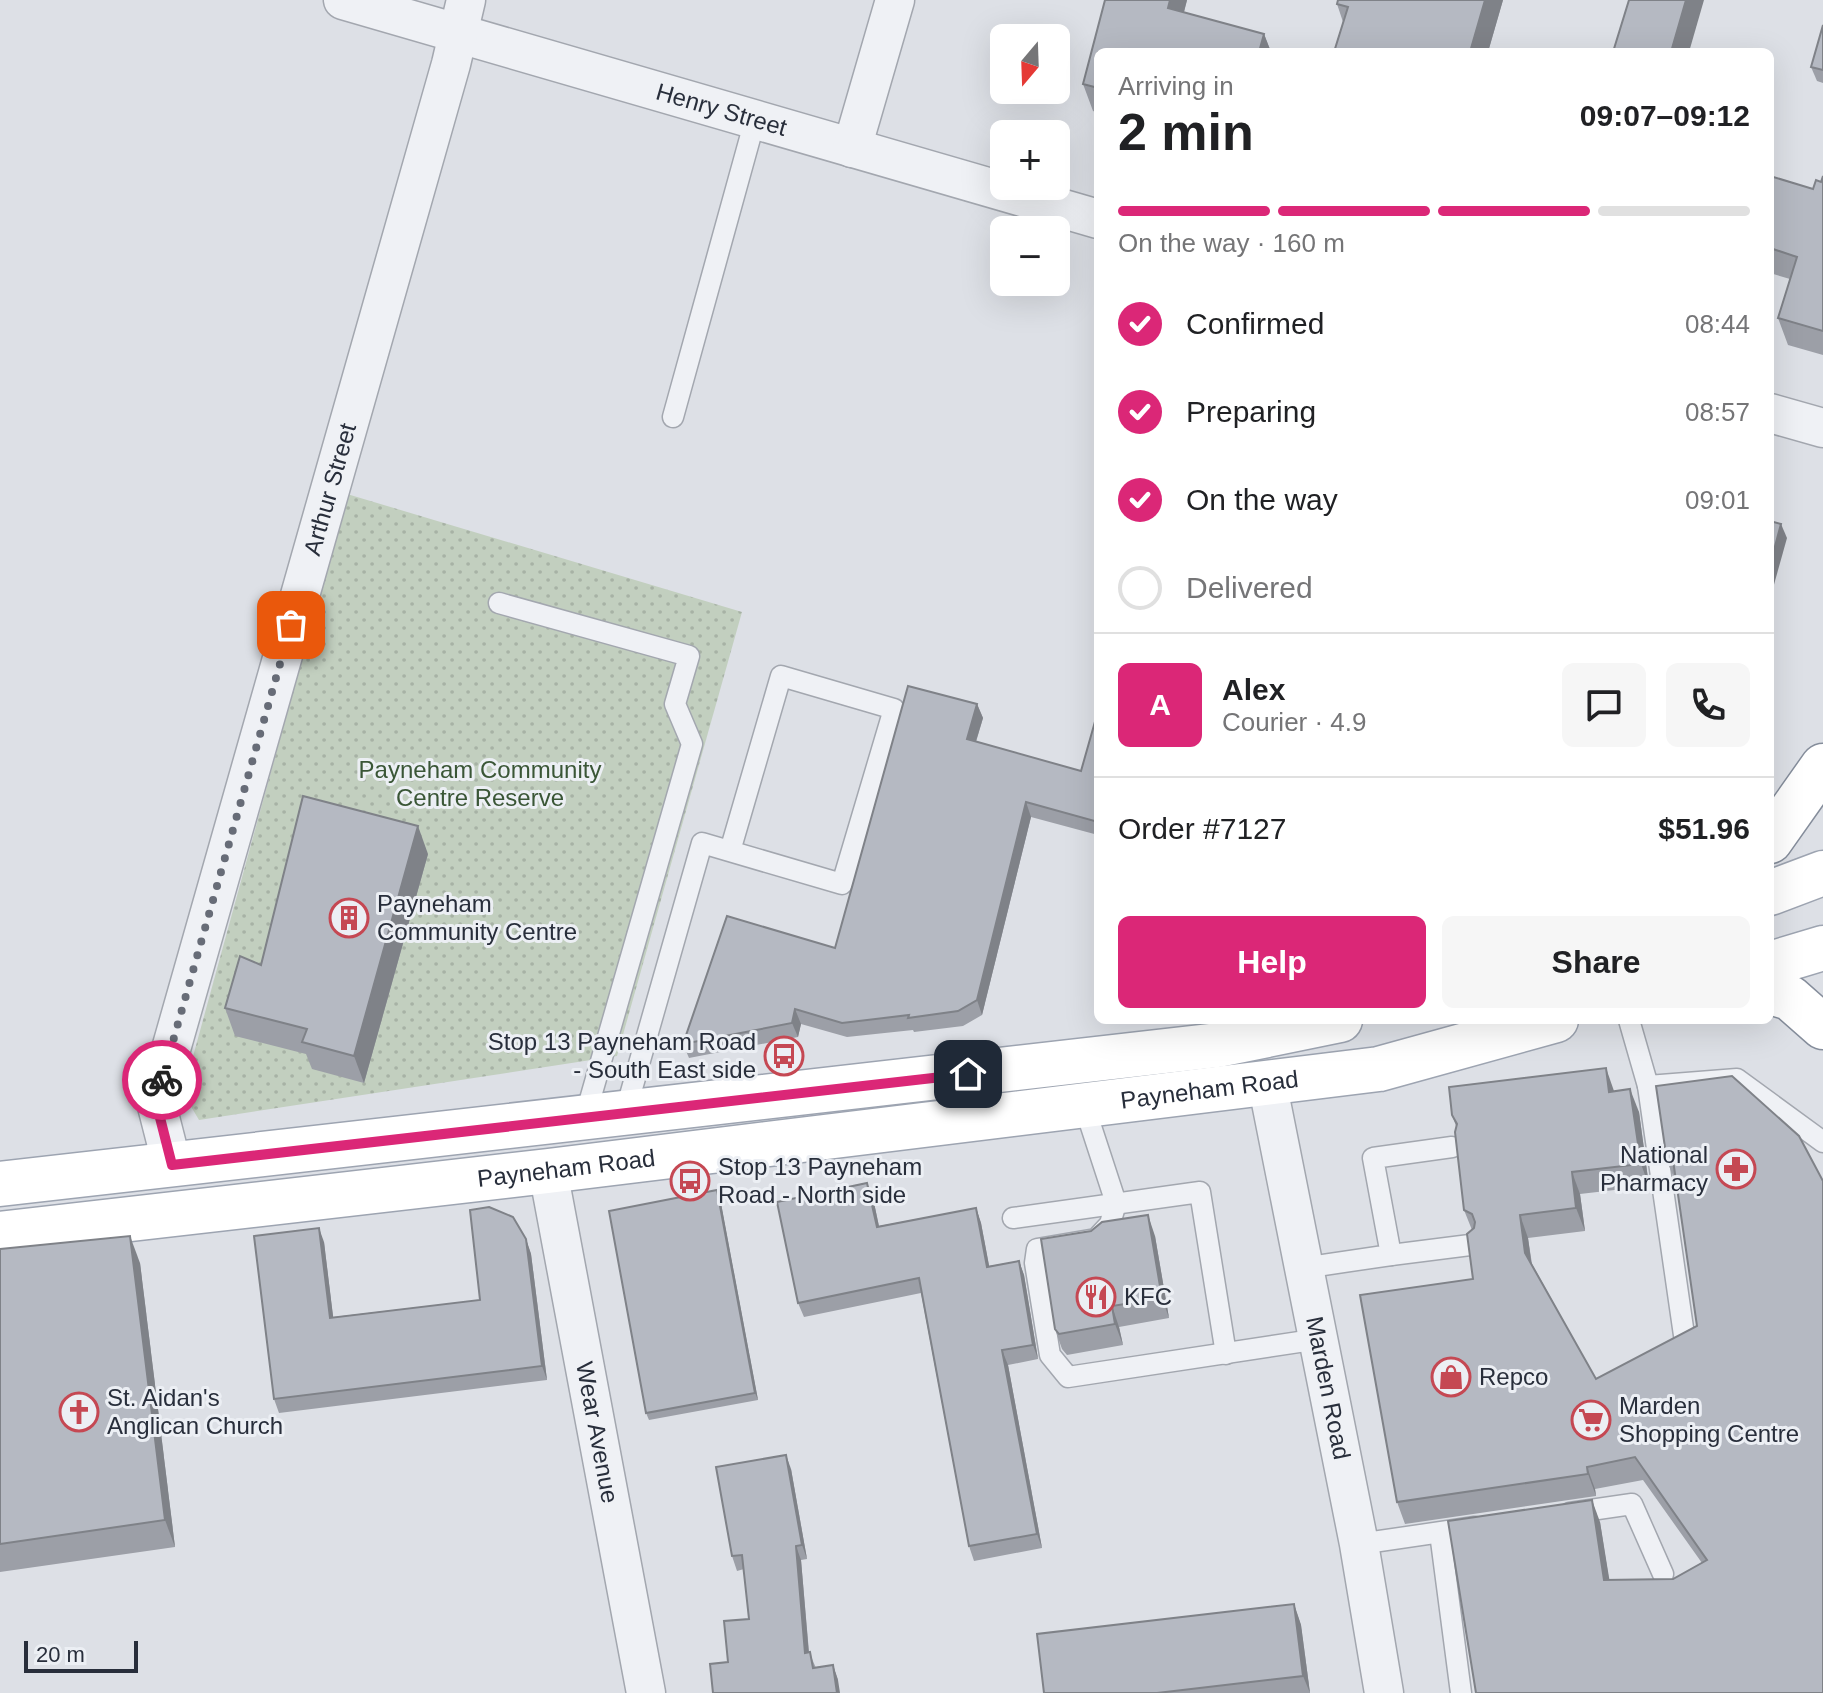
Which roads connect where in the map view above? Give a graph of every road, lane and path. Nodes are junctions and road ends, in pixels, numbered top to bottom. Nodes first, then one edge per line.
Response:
1 (343, 0) edge
2 (895, 0) edge
3 (462, 16) edge
4 (755, 120) junction
5 (852, 148) junction
6 (1094, 218) edge
7 (1774, 414) edge
8 (673, 417) dead end
9 (1823, 428) edge
10 (499, 603) dead end
11 (1823, 766) edge
12 (1774, 835) edge
13 (730, 851) junction
14 (1823, 873) edge
15 (1774, 891) edge
16 (1823, 948) edge
17 (1774, 963) edge
18 (1774, 993) edge
19 (1320, 1024) edge
20 (1542, 1024) edge
21 (1630, 1024) edge
22 (1823, 1027) edge
23 (1267, 1082) junction
24 (1648, 1086) junction
25 (1084, 1105) junction
26 (605, 1115) junction
27 (1823, 1142) edge
28 (1452, 1147) edge
29 (172, 1165) junction
30 (548, 1171) junction
31 (0, 1184) edge
32 (1116, 1203) junction
33 (1013, 1218) dead end
34 (0, 1234) edge
35 (1470, 1245) edge
36 (1391, 1255) junction
37 (1303, 1268) junction
38 (1684, 1335) edge
39 (1319, 1339) junction
40 (1226, 1354) junction
41 (1544, 1517) edge
42 (1499, 1524) edge
43 (1440, 1533) junction
44 (1359, 1544) junction
45 (1663, 1574) dead end
46 (646, 1693) edge
47 (1384, 1693) edge
48 (1461, 1693) edge

1 - 3 street, Henry Street
2 - 5 street
3 - 4 street, Henry Street
3 - 29 street, Arthur Street
4 - 5 street, Henry Street
4 - 8 lane
5 - 6 street, Henry Street
7 - 9 street
10 - 26 lane
11 - 12 main road
13 - 13 lane
13 - 26 lane
14 - 15 main road
16 - 17 main road
18 - 22 main road
19 - 26 main road, Payneham Road
20 - 23 main road, Payneham Road
21 - 24 lane
23 - 25 main road, Payneham Road
23 - 37 street, Marden Road
24 - 27 lane
24 - 38 lane
25 - 30 main road, Payneham Road
25 - 32 lane
26 - 29 main road, Payneham Road
28 - 36 lane
29 - 31 main road, Payneham Road
30 - 34 main road, Payneham Road
30 - 46 street, Wear Avenue
32 - 33 lane
32 - 40 lane
32 - 40 lane
35 - 36 lane
36 - 37 lane
37 - 39 street, Marden Road
39 - 40 lane
39 - 44 street, Marden Road
41 - 45 lane
42 - 43 lane
43 - 44 lane
43 - 48 lane
44 - 47 street, Marden Road

